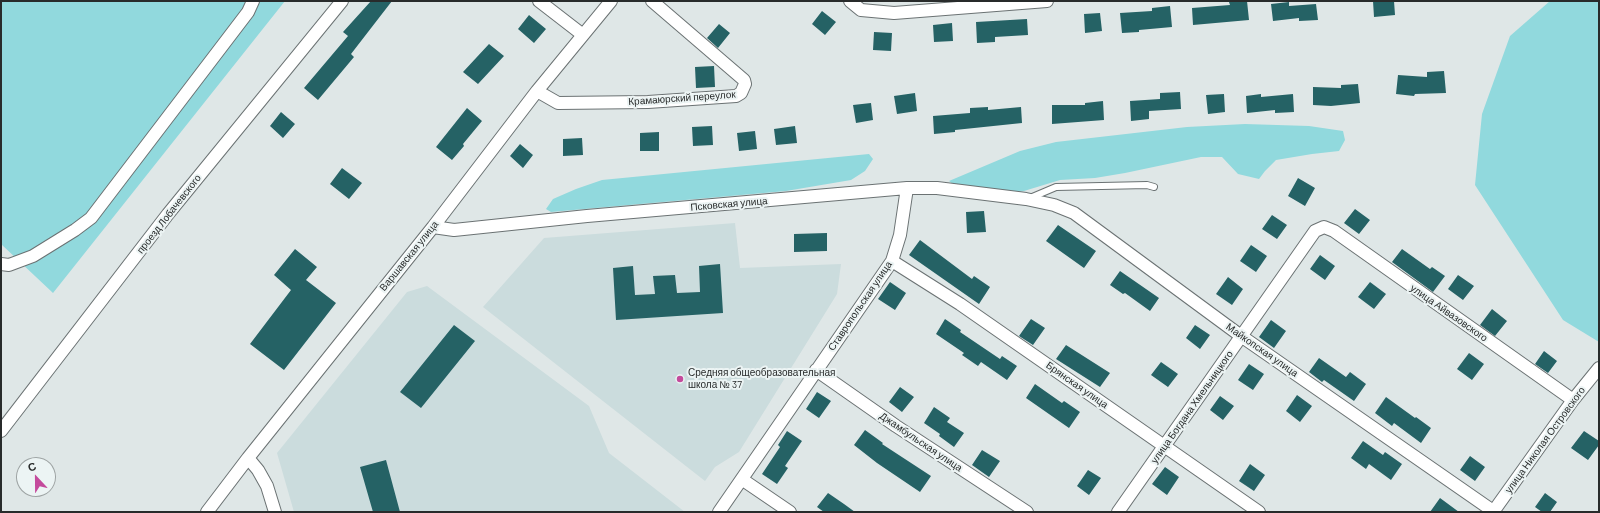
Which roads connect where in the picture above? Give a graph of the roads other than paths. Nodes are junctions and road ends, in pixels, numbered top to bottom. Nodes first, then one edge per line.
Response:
1 (253, 1) edge
2 (342, 1) edge
3 (539, 1) edge
4 (611, 1) edge
5 (652, 1) edge
6 (850, 1) edge
7 (1047, 1) edge
8 (583, 35) junction
9 (538, 91) junction
10 (1154, 187) dead end
11 (907, 188) junction
12 (1026, 199) junction
13 (433, 227) junction
14 (1324, 227) joint
15 (892, 261) junction
16 (1, 264) edge
17 (1241, 336) junction
18 (1599, 368) edge
19 (816, 370) junction
20 (1573, 400) junction
21 (2, 425) edge
22 (1164, 445) junction
23 (248, 458) junction
24 (743, 480) junction
25 (207, 512) edge
26 (275, 512) edge
27 (719, 512) edge
28 (790, 512) edge
29 (1027, 512) edge
30 (1118, 512) edge
31 (1259, 512) edge
32 (1493, 512) edge

1 - 16 street
2 - 21 street, проезд Лобачевского
3 - 8 street
4 - 8 street, Варшавская улица
5 - 9 street, Крамаюрский переулок
6 - 7 street
8 - 9 street, Варшавская улица
9 - 13 street, Варшавская улица
10 - 12 lane
11 - 12 street, Псковская улица
11 - 13 street, Псковская улица
11 - 15 street, Ставропольская улица
12 - 17 street, Майкопская улица
13 - 23 street, Варшавская улица
14 - 17 street, улица Богдана Хмельницкого
14 - 20 street, улица Айвазовского
15 - 19 street, Ставропольская улица
15 - 22 street, Брянская улица
17 - 22 street, улица Богдана Хмельницкого
17 - 32 street, Майкопская улица
18 - 20 street, улица Николая Островского
19 - 24 street, Ставропольская улица
19 - 29 street, Джамбульская улица
20 - 32 street, улица Николая Островского
22 - 30 street, улица Богдана Хмельницкого
22 - 31 street, Брянская улица
23 - 25 street, Варшавская улица
23 - 26 street
24 - 27 street, Ставропольская улица
24 - 28 street

